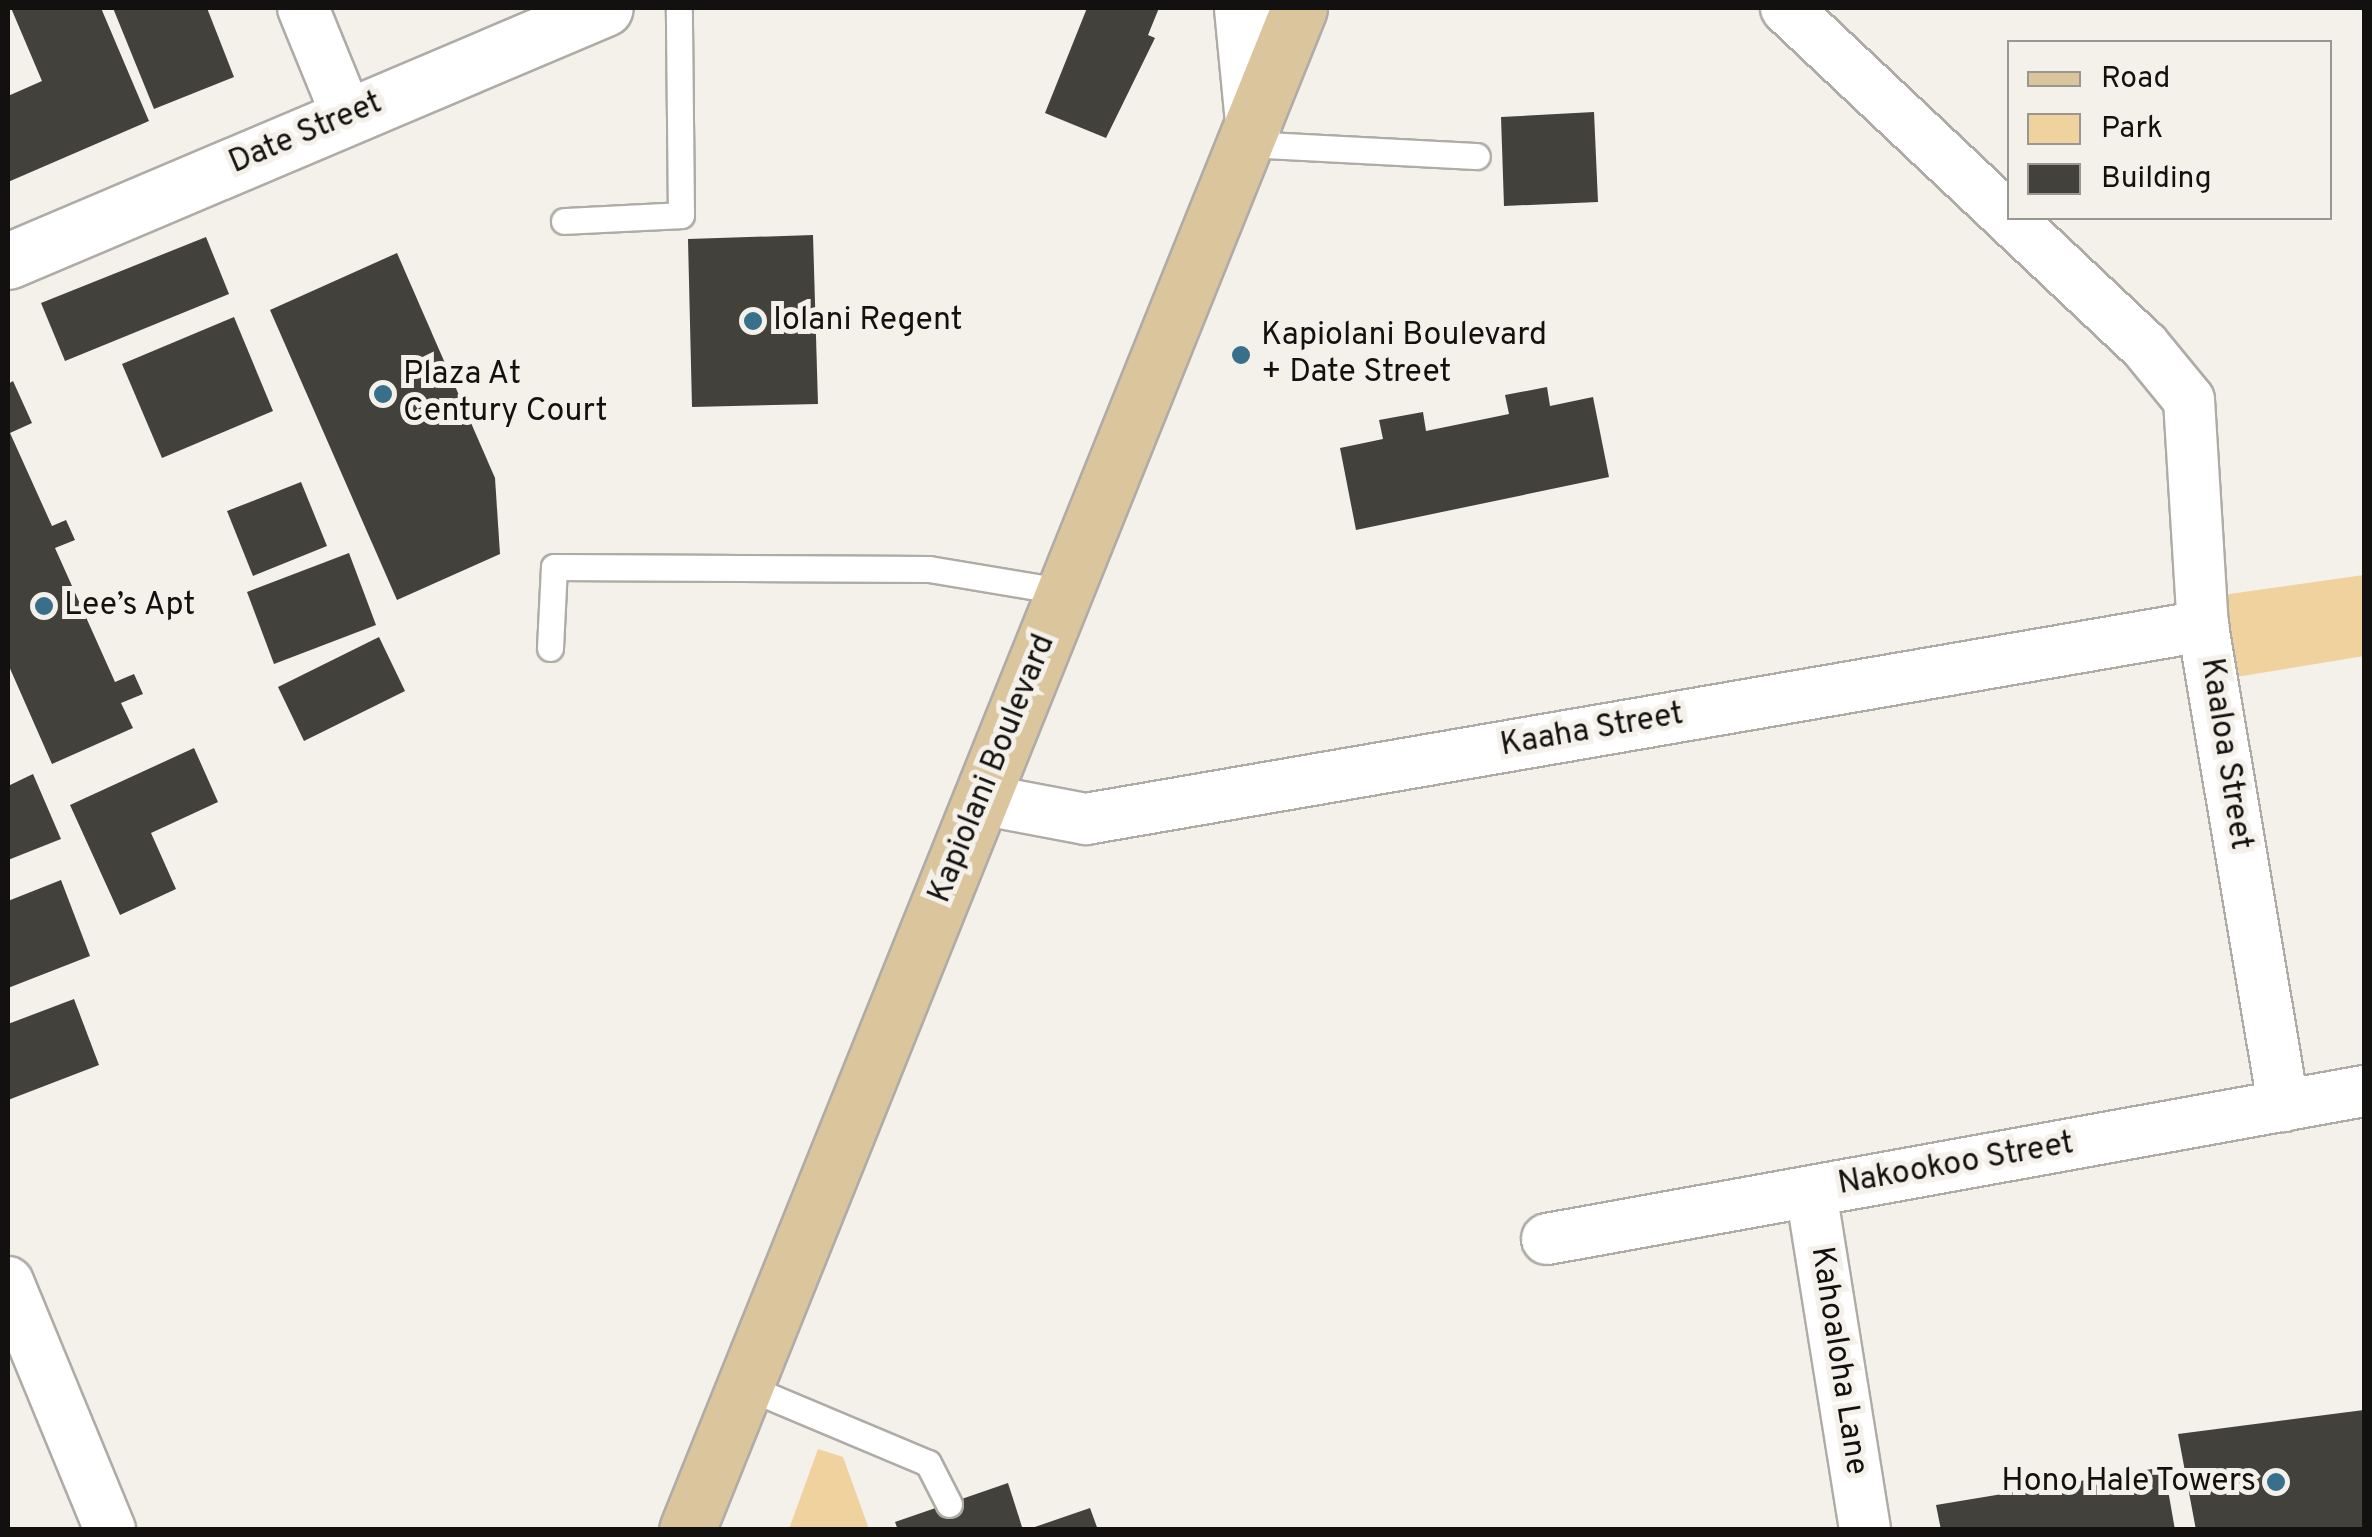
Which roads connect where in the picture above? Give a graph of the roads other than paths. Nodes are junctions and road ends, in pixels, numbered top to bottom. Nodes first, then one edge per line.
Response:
1 (303, 8) edge
2 (605, 8) edge
3 (679, 8) edge
4 (1242, 8) edge
5 (1299, 8) edge
6 (1786, 8) edge
7 (347, 116) junction
8 (1249, 133) junction
9 (1477, 156) dead end
10 (2007, 216) edge
11 (2011, 220) edge
12 (564, 221) dead end
13 (8, 261) edge
14 (1066, 592) junction
15 (2203, 626) junction
16 (550, 648) dead end
17 (980, 799) junction
18 (2364, 1091) edge
19 (2284, 1106) junction
20 (1811, 1192) junction
21 (1547, 1239) dead end
22 (8, 1282) edge
23 (747, 1387) junction
24 (950, 1504) dead end
25 (110, 1530) edge
26 (687, 1530) edge
27 (1865, 1530) edge

1 - 7 street
2 - 7 street, Date Street
3 - 12 lane
4 - 8 street
5 - 8 main road, Kapiolani Boulevard
6 - 10 street, Kaaloa Street
7 - 13 street, Date Street
8 - 9 lane
8 - 14 main road, Kapiolani Boulevard
11 - 15 street, Kaaloa Street
14 - 16 lane
14 - 17 main road, Kapiolani Boulevard
15 - 17 street, Kaaha Street
15 - 19 street, Kaaloa Street
17 - 23 main road, Kapiolani Boulevard
18 - 19 street, Nakookoo Street
19 - 20 street, Nakookoo Street
20 - 21 street, Nakookoo Street
20 - 27 street, Kahoaloha Lane
22 - 25 street
23 - 24 lane
23 - 26 main road, Kapiolani Boulevard

